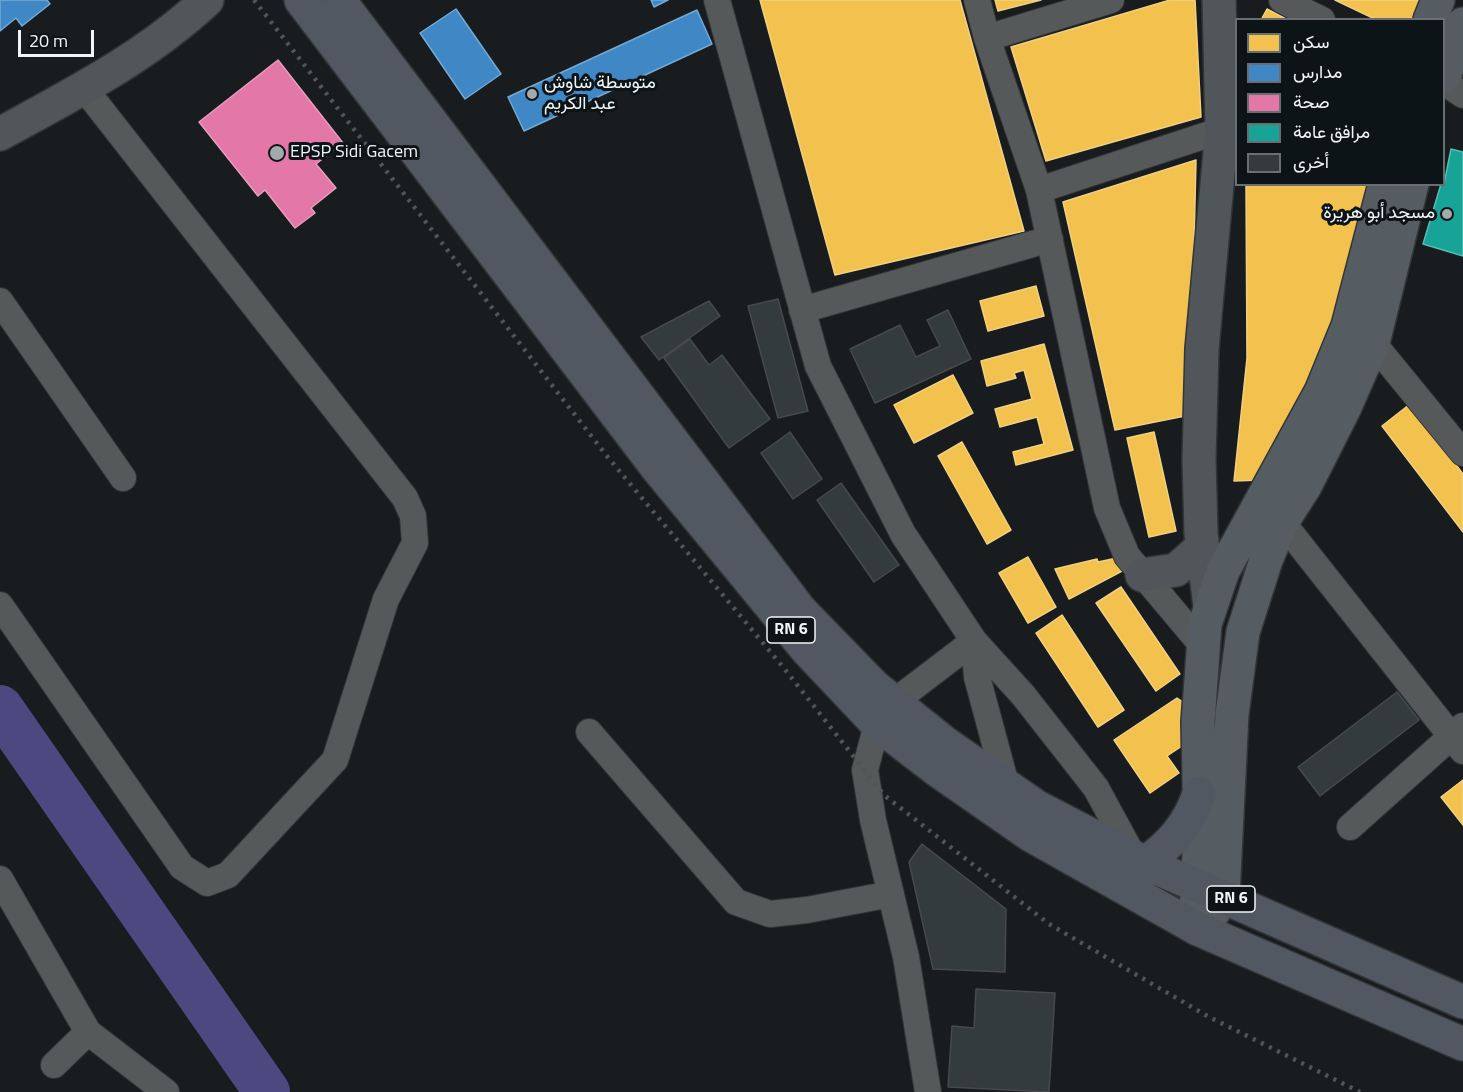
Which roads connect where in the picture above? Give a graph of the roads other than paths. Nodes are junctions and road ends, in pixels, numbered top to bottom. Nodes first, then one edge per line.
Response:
1 (207, 0) edge
2 (301, 0) edge
3 (339, 0) edge
4 (717, 0) edge
5 (977, 0) edge
6 (1111, 0) edge
7 (1219, 0) edge
8 (1282, 0) edge
9 (1437, 0) edge
10 (1318, 18) edge
11 (1431, 18) edge
12 (1463, 24) edge
13 (987, 38) junction
14 (1445, 72) edge
15 (1445, 83) edge
16 (84, 88) junction
17 (1463, 95) edge
18 (1222, 130) junction
19 (0, 134) edge
20 (1385, 186) edge
21 (1411, 186) edge
22 (1039, 190) junction
23 (1050, 239) junction
24 (0, 301) edge
25 (802, 310) junction
26 (1361, 335) junction
27 (1463, 453) edge
28 (123, 478) dead end
29 (1271, 513) junction
30 (1202, 547) junction
31 (1142, 575) junction
32 (0, 605) edge
33 (1206, 625) junction
34 (1243, 632) junction
35 (974, 641) junction
36 (886, 713) junction
37 (589, 732) dead end
38 (1459, 738) edge
39 (1005, 785) junction
40 (1199, 794) junction
41 (1350, 827) dead end
42 (1029, 834) junction
43 (1140, 860) junction
44 (0, 879) edge
45 (1210, 890) junction
46 (891, 894) junction
47 (1198, 929) junction
48 (1463, 1002) edge
49 (88, 1032) junction
50 (1463, 1044) edge
51 (54, 1065) dead end
52 (166, 1092) edge
53 (928, 1092) edge

1 - 16 street
2 - 36 highway, RN 6
3 - 36 highway, RN 6
4 - 25 street
5 - 13 street
6 - 13 street
7 - 18 street
8 - 10 street
9 - 11 main road
12 - 14 main road
13 - 22 street
15 - 17 street
16 - 19 street
16 - 32 street
18 - 22 street
18 - 30 street
20 - 26 main road
21 - 26 main road
22 - 23 street
23 - 25 street
23 - 31 street
24 - 28 street
25 - 35 street
26 - 27 street
26 - 29 main road
29 - 33 main road
29 - 34 main road
29 - 38 street
30 - 31 street
30 - 33 street
31 - 33 street
33 - 34 main road
33 - 40 main road
34 - 45 main road
35 - 36 street
35 - 39 street
35 - 43 street
36 - 39 highway, RN 6
36 - 42 highway, RN 6
36 - 46 street
37 - 46 street
38 - 41 street
39 - 42 street
39 - 43 highway, RN 6
40 - 43 highway
40 - 45 main road
42 - 47 highway, RN 6
43 - 45 highway, RN 6
44 - 49 street
45 - 47 main road
45 - 48 highway, RN 6
46 - 53 street
47 - 50 highway, RN 6
49 - 51 street
49 - 52 street

